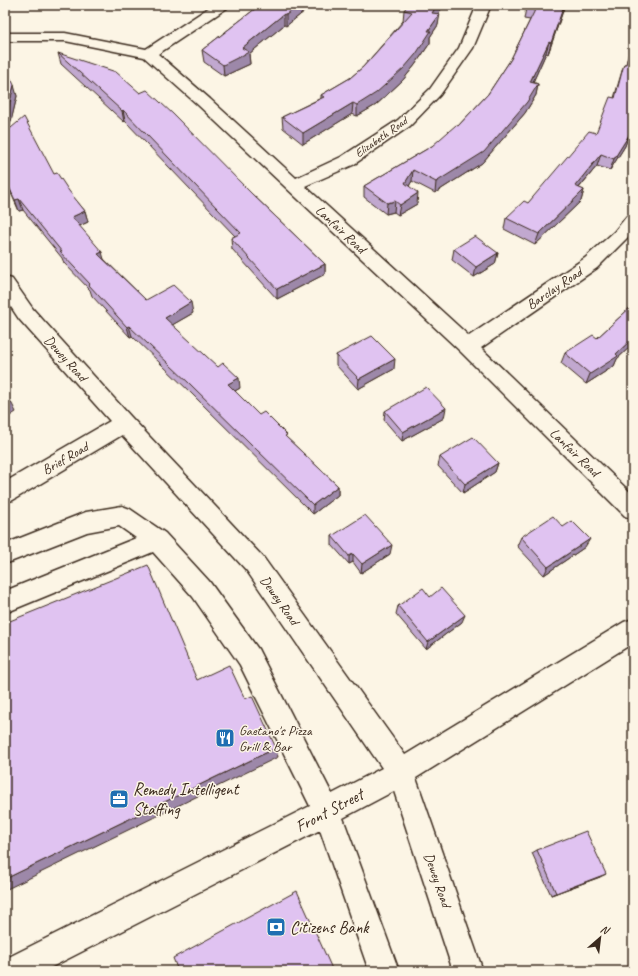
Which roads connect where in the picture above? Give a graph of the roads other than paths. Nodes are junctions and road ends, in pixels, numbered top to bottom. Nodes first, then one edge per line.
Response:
1 (222, 5) edge
2 (484, 5) edge
3 (5, 37) edge
4 (149, 54) junction
5 (294, 185) junction
6 (633, 220) edge
7 (5, 284) edge
8 (468, 347) junction
9 (124, 423) junction
10 (5, 493) edge
11 (633, 509) edge
12 (156, 540) junction
13 (5, 554) edge
14 (5, 602) edge
15 (633, 630) edge
16 (401, 772) junction
17 (327, 812) junction
18 (380, 970) edge
19 (13, 971) edge
20 (468, 971) edge

1 - 4 street
2 - 5 street, Elizabeth Road
3 - 4 street
4 - 5 street, Lanfair Road
5 - 8 street, Lanfair Road
6 - 8 street, Barclay Road
7 - 9 street, Dewey Road
8 - 11 street, Lanfair Road
9 - 10 street, Brief Road
9 - 16 street, Dewey Road
12 - 13 street
12 - 14 street
12 - 17 street
15 - 16 street, Front Street
16 - 17 street, Front Street
16 - 20 street, Dewey Road
17 - 18 street
17 - 19 street, Front Street

